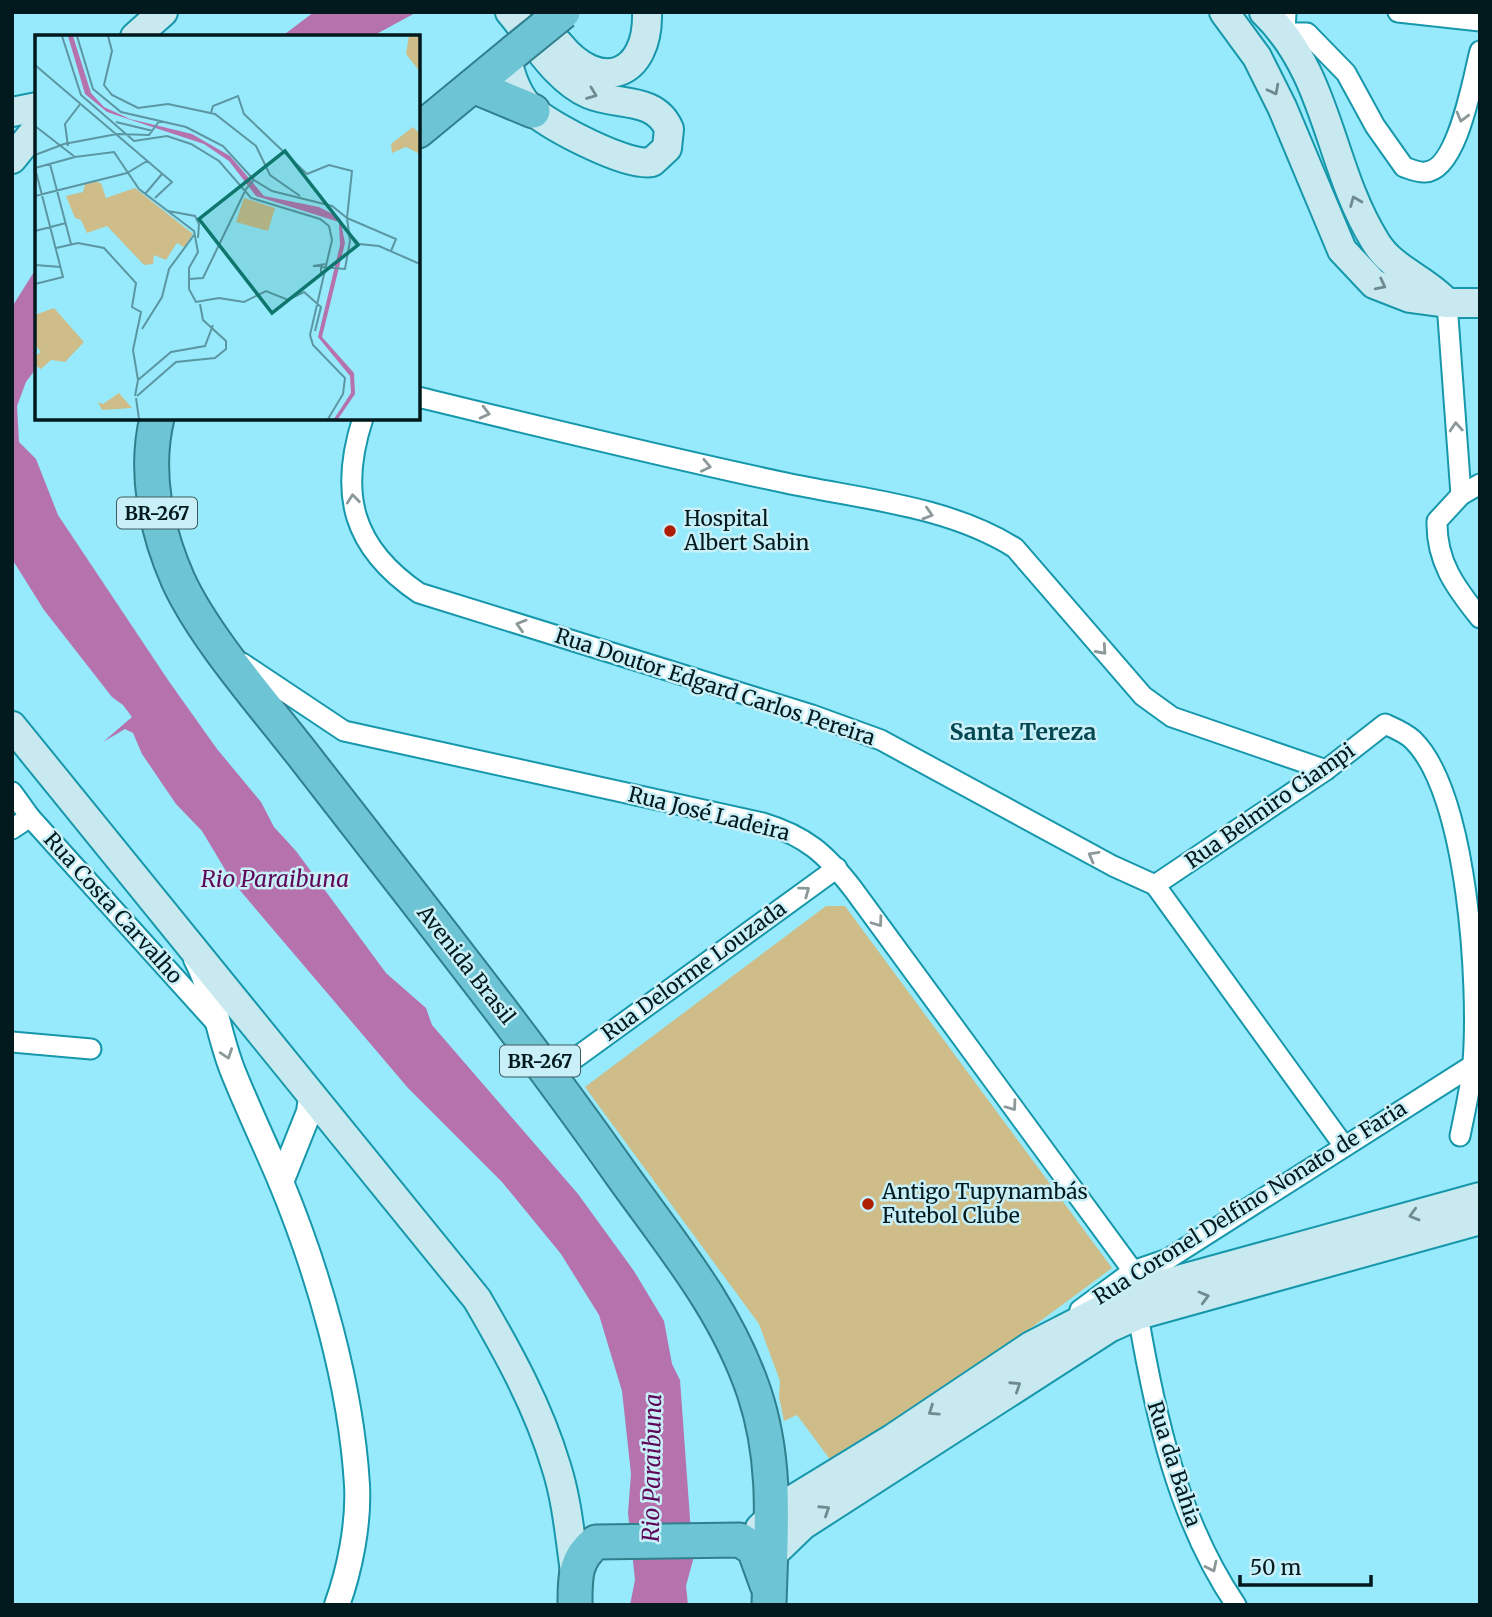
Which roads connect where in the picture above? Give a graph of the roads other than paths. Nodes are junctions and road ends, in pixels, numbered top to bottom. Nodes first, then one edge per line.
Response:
1 (163, 12) edge
2 (510, 12) edge
3 (534, 12) edge
4 (563, 12) edge
5 (647, 12) edge
6 (1224, 12) edge
7 (1264, 12) edge
8 (1398, 12) edge
9 (1480, 21) edge
10 (1285, 23) edge
11 (137, 35) edge
12 (1480, 51) edge
13 (511, 54) junction
14 (1257, 57) junction
15 (473, 86) junction
16 (35, 107) edge
17 (533, 111) junction
18 (12, 112) edge
19 (420, 129) edge
20 (35, 130) edge
21 (1297, 137) junction
22 (12, 159) edge
23 (1340, 160) junction
24 (1447, 303) junction
25 (1480, 303) edge
26 (420, 397) edge
27 (157, 420) edge
28 (362, 420) edge
29 (1480, 484) edge
30 (1461, 495) junction
31 (1480, 618) edge
32 (226, 653) junction
33 (12, 726) edge
34 (1326, 770) junction
35 (12, 792) edge
36 (30, 817) junction
37 (12, 829) edge
38 (836, 868) junction
39 (1155, 885) junction
40 (189, 944) junction
41 (216, 1023) junction
42 (12, 1042) edge
43 (91, 1049) dead end
44 (1473, 1065) junction
45 (552, 1075) junction
46 (311, 1097) junction
47 (340, 1133) junction
48 (1460, 1136) dead end
49 (296, 1140) junction
50 (1344, 1146) junction
51 (281, 1182) junction
52 (1480, 1197) edge
53 (1480, 1220) edge
54 (1300, 1259) junction
55 (1137, 1292) junction
56 (899, 1449) junction
57 (772, 1478) junction
58 (567, 1512) junction
59 (773, 1517) junction
60 (731, 1540) junction
61 (601, 1542) junction
62 (773, 1554) junction
63 (575, 1589) edge
64 (769, 1600) edge
65 (337, 1605) edge
66 (1236, 1605) edge

1 - 11 main road
2 -> 17 main road
3 - 5 main road
4 - 13 highway, bridge
6 - 14 main road
7 - 10 main road
8 - 9 street
12 -> 10 street
10 - 14 main road
10 - 23 main road
13 - 15 highway
13 - 17 main road
14 -> 21 main road
15 - 17 highway
15 - 19 highway
16 - 18 main road
20 - 22 main road
21 - 23 main road
21 -> 24 main road
24 -> 23 main road
24 - 25 main road
30 -> 24 street
26 -> 34 street
27 - 32 highway, Avenida Brasil / BR-267
39 -> 28 street, Rua Doutor Edgard Carlos Pereira
29 - 30 street
30 - 31 street
32 - 38 street, Rua José Ladeira
32 - 45 highway, Avenida Brasil / BR-267
33 - 40 main road
34 - 39 street, Rua Belmiro Ciampi
34 - 44 street, Rua Belmiro Ciampi
35 - 36 street, Rua Costa Carvalho
36 - 37 street
36 - 41 street, Rua Costa Carvalho
45 -> 38 street, Rua Delorme Louzada
38 -> 55 street, Rua José Ladeira
39 - 50 street, Rua Doutor Edgard Carlos Pereira
40 - 41 street, Rua Costa Carvalho
40 - 46 main road
41 -> 51 street, Rua Costa Carvalho
42 - 43 street
44 - 48 street
44 - 50 street, Rua Coronel Delfino Nonato de Faria
45 - 57 highway, Avenida Brasil / BR-267
46 - 47 main road
46 - 49 street
47 - 49 street
47 - 58 main road
49 - 51 street
50 - 55 street, Rua Coronel Delfino Nonato de Faria
51 - 65 street, Rua Costa Carvalho
52 -> 54 main road
53 - 54 main road
54 - 55 main road
55 -> 56 main road, Rua Coronel Delfino Nonato de Faria
56 -> 55 main road, Rua Coronel Delfino Nonato de Faria
55 -> 66 street, Rua da Bahia
56 - 59 main road, Rua Coronel Delfino Nonato de Faria
62 -> 56 main road, Rua Coronel Delfino Nonato de Faria
57 - 59 highway, Avenida Brasil / BR-267
57 - 60 highway, BR-267
58 - 61 main road
58 - 63 main road
59 - 60 main road, Rua Coronel Delfino Nonato de Faria
59 - 62 highway, Avenida Brasil / BR-267
60 - 61 highway
60 - 64 highway
61 - 63 highway
62 - 64 highway, Avenida Brasil / BR-267

